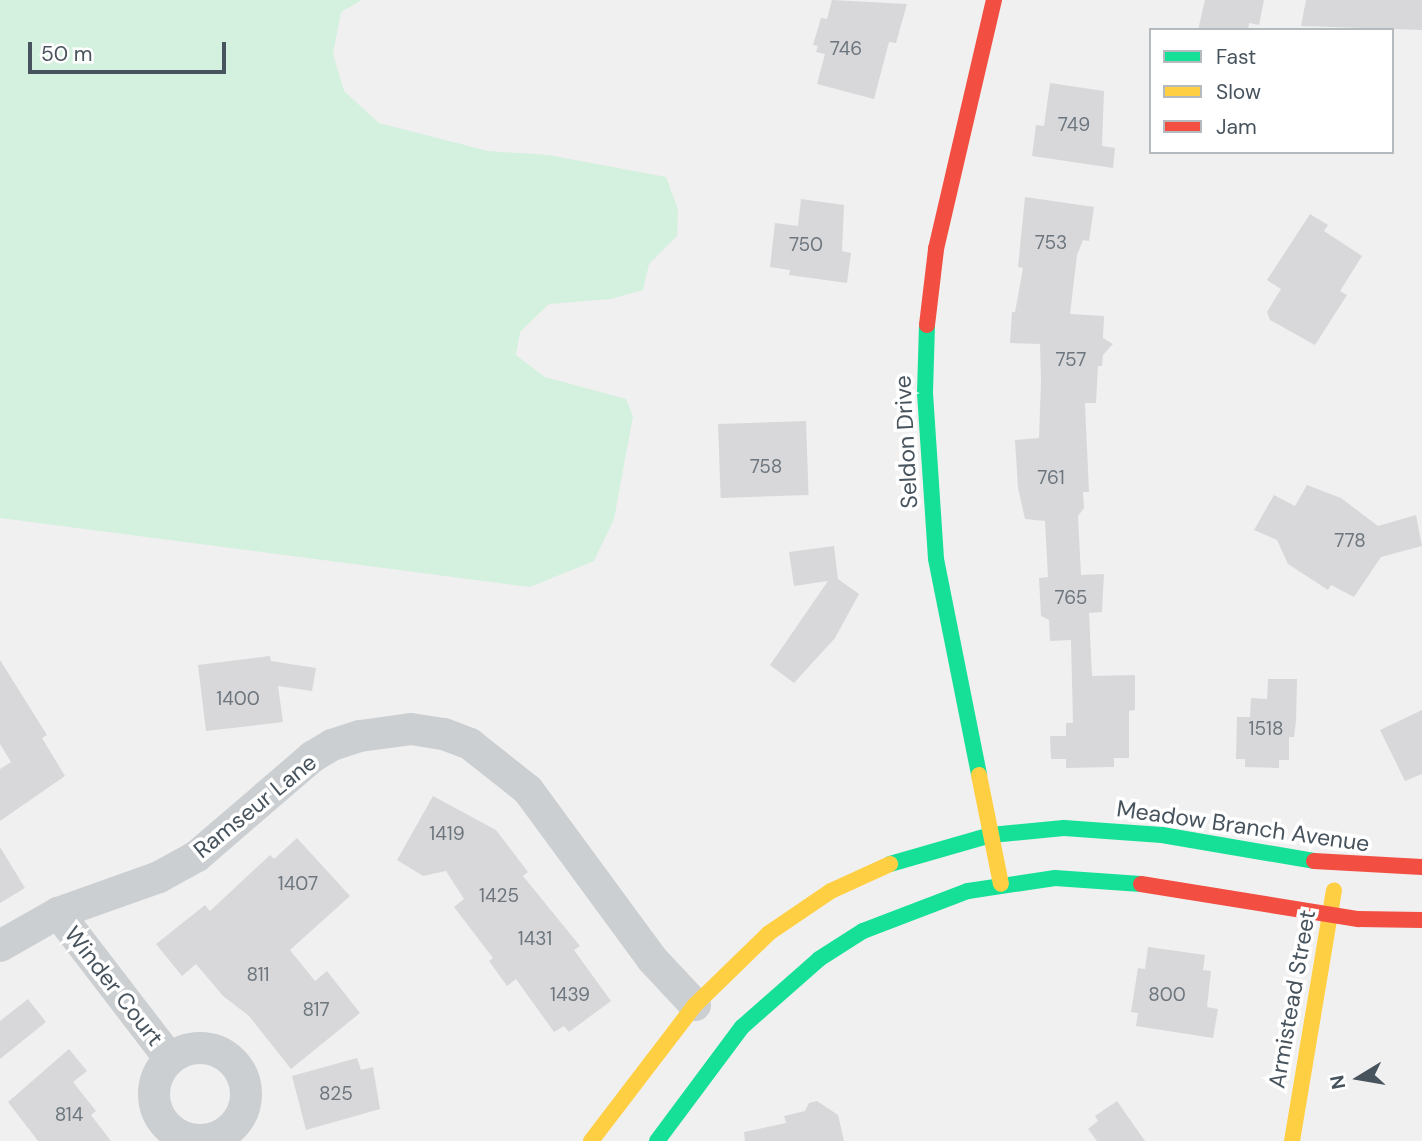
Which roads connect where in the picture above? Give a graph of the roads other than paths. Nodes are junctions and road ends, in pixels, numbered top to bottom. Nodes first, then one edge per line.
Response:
1 (994, 0) edge
2 (991, 835) junction
3 (1339, 865) junction
4 (1422, 867) edge
5 (1001, 884) junction
6 (58, 913) junction
7 (1330, 915) junction
8 (1422, 920) edge
9 (0, 946) edge
10 (695, 1005) junction
11 (170, 1059) dead end
12 (591, 1141) edge
13 (657, 1141) edge
14 (1292, 1141) edge

1 - 2 main road, Seldon Drive
2 - 3 main road, Meadow Branch Avenue
2 - 5 main road, Seldon Drive
2 - 10 main road, Meadow Branch Avenue
3 - 4 main road, Meadow Branch Avenue
3 - 7 main road, Armistead Street
5 - 7 main road
5 - 13 main road
6 - 9 street, Ramseur Lane
6 - 10 street, Ramseur Lane
6 - 11 street, Winder Court
7 - 8 main road
7 - 14 main road, Armistead Street
10 - 12 main road, Meadow Branch Avenue

